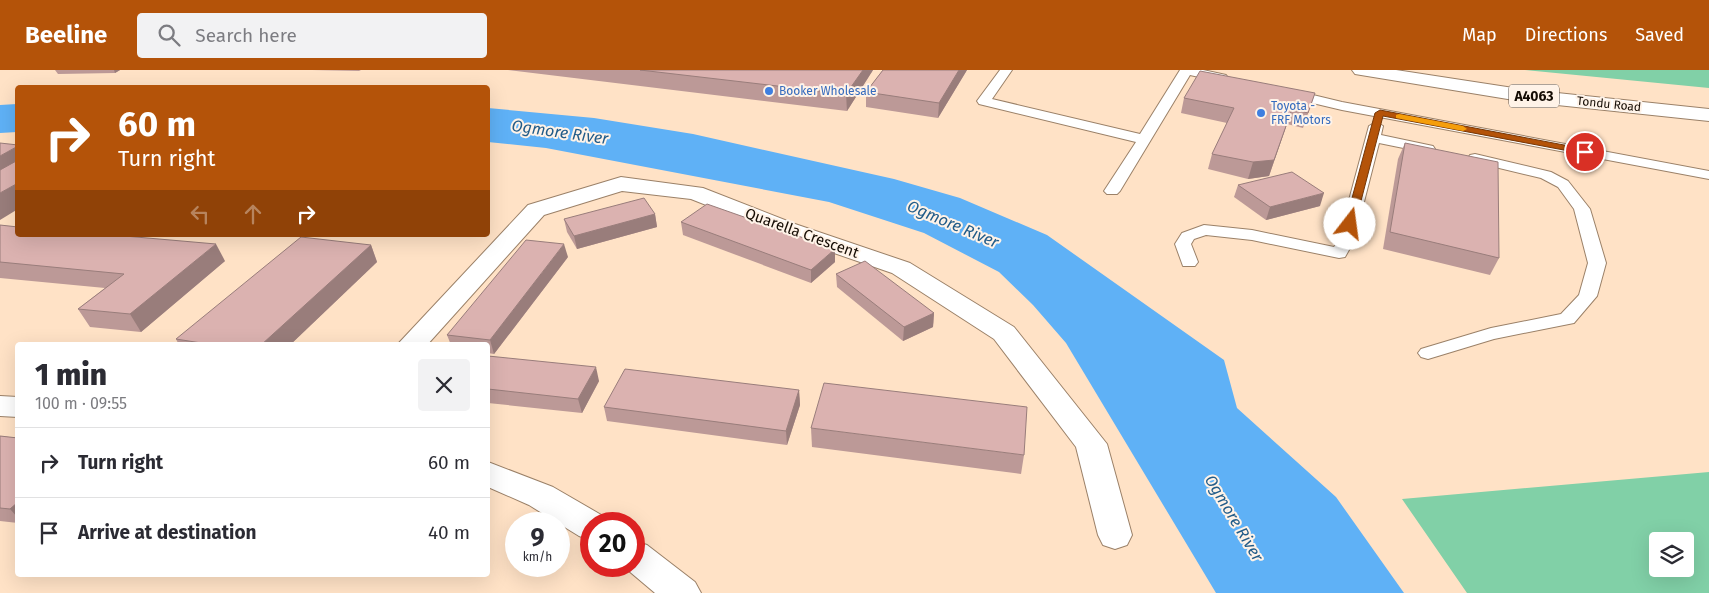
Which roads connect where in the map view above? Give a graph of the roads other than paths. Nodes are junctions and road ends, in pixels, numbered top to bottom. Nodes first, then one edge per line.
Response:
1 (1006, 70) edge
2 (1187, 70) edge
3 (1361, 70) edge
4 (1455, 70) edge
5 (1236, 81) edge
6 (1274, 90) edge
7 (1709, 101) edge
8 (1380, 113) junction
9 (1709, 115) edge
10 (1373, 138) junction
11 (1142, 140) junction
12 (1440, 151) edge
13 (1459, 155) edge
14 (1709, 175) edge
15 (1112, 191) dead end
16 (1189, 262) dead end
17 (414, 342) edge
18 (1428, 353) dead end
19 (0, 406) edge
20 (15, 408) edge
21 (490, 475) edge
22 (580, 519) edge
23 (1115, 534) dead end
24 (645, 564) edge
25 (682, 593) edge

1 - 11 lane
2 - 5 lane
2 - 11 lane
3 - 9 street, Tondu Road / A4063
4 - 7 street, Tondu Road / A4063
6 - 8 lane
8 - 10 lane
8 - 14 lane
10 - 12 lane
10 - 16 lane
11 - 15 lane
13 - 18 lane
17 - 23 street, Quarella Crescent
19 - 20 street
21 - 22 street
24 - 25 street

